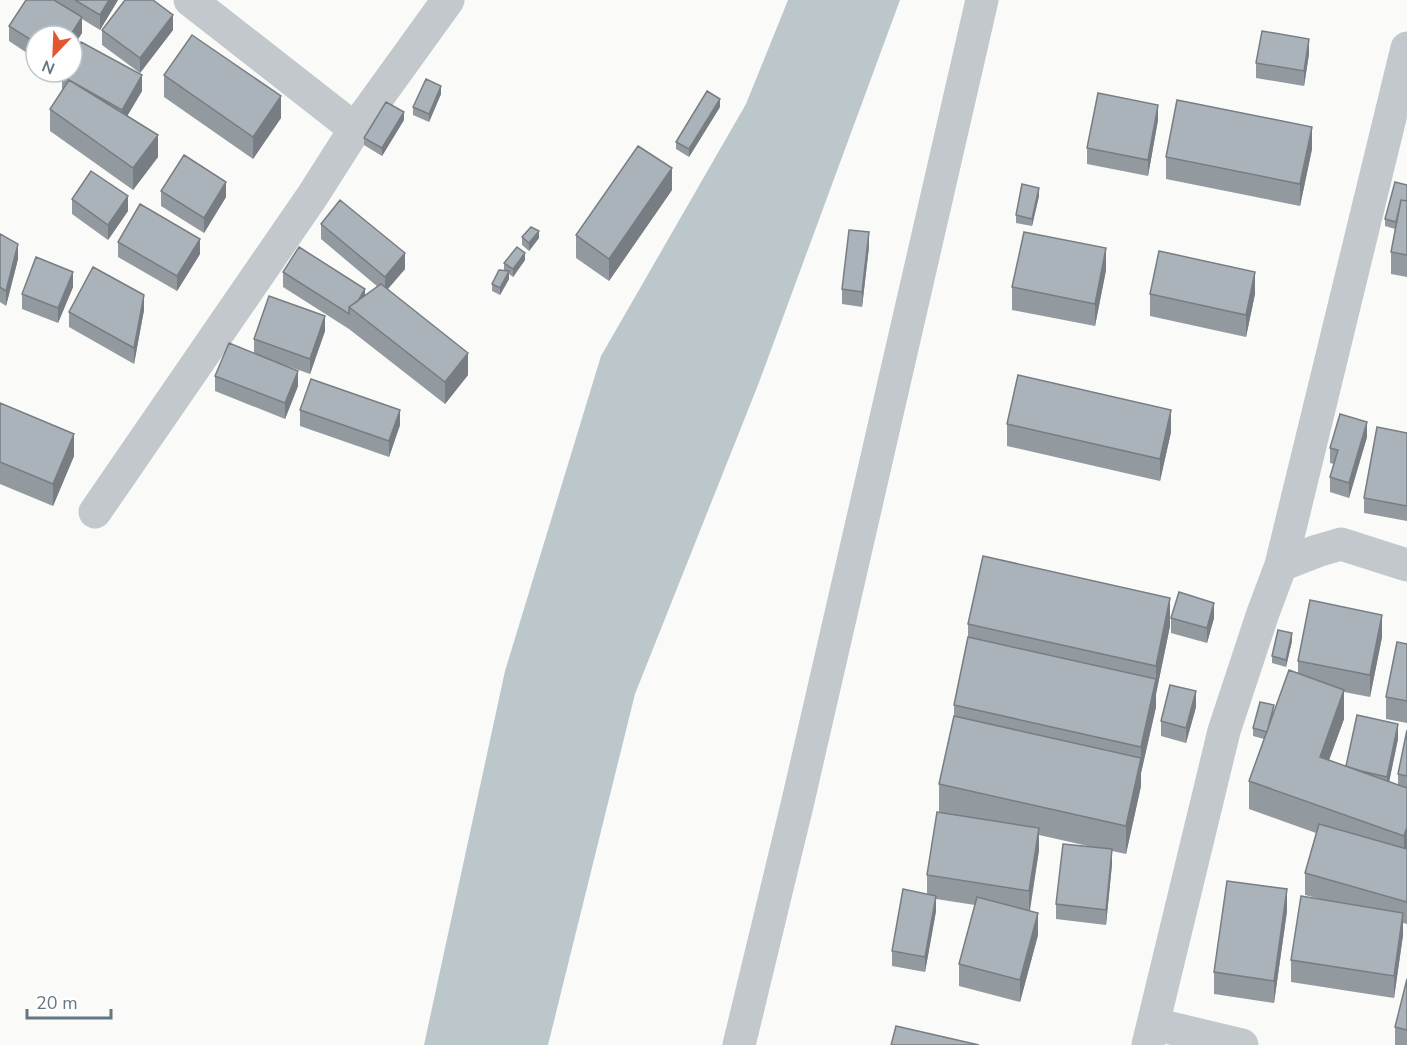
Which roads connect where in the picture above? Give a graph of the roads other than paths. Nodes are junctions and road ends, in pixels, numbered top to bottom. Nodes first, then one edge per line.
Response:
1 (190, 0) edge
2 (448, 0) edge
3 (982, 0) edge
4 (1407, 48) edge
5 (355, 129) junction
6 (95, 512) dead end
7 (1281, 565) junction
8 (1407, 565) edge
9 (1151, 1035) edge
10 (739, 1045) edge
11 (1242, 1045) edge

1 - 5 street
2 - 5 street
3 - 10 street
4 - 7 street
5 - 6 street
7 - 8 street
7 - 9 street
9 - 11 street

